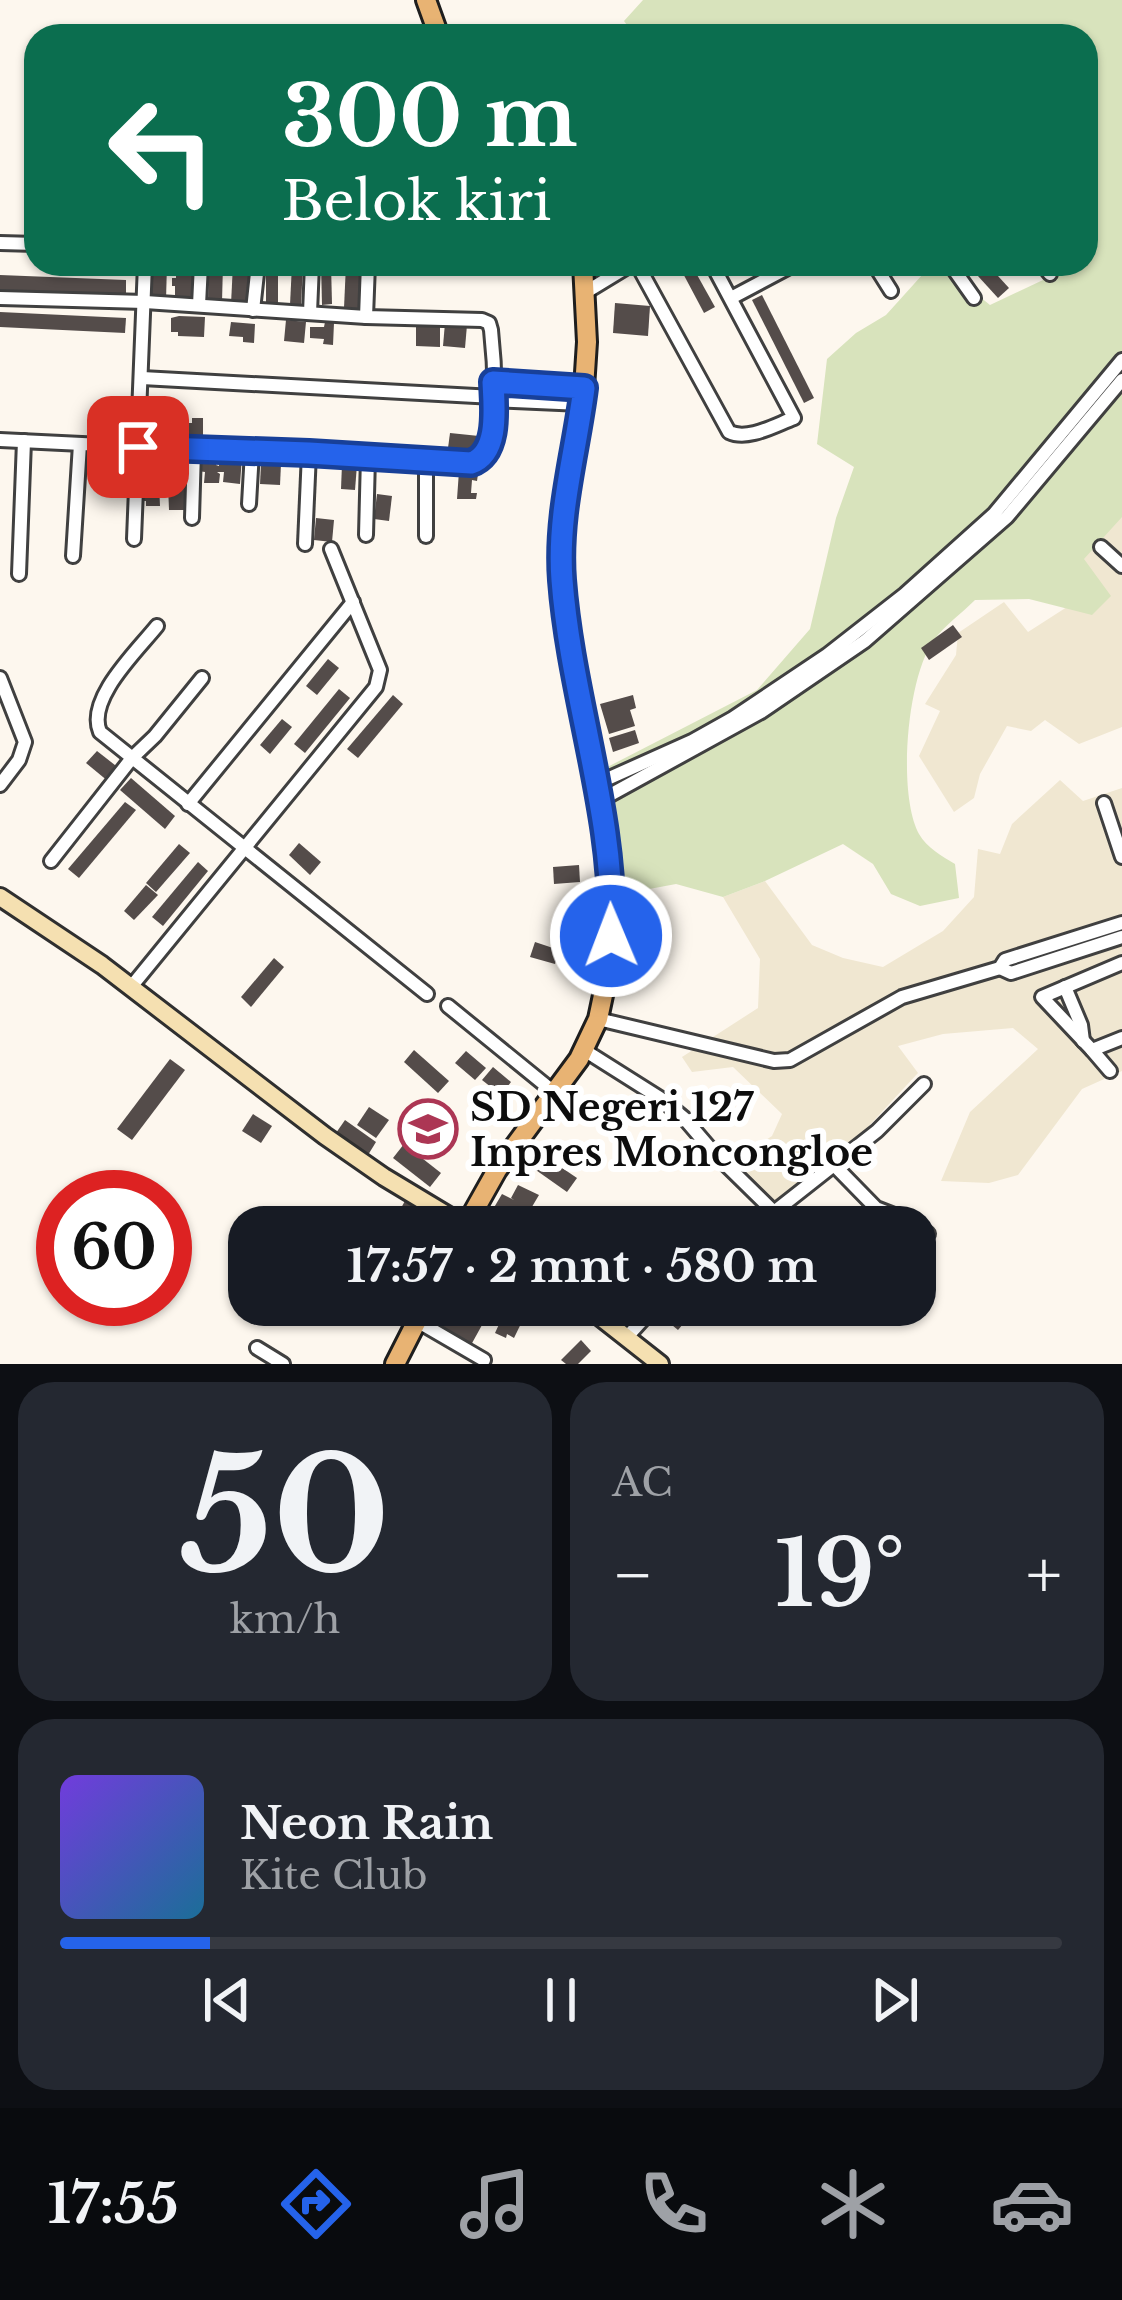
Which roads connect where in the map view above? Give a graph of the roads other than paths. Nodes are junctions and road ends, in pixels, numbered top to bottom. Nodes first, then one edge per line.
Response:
1 (145, 276) edge
2 (200, 276) edge
3 (256, 276) edge
4 (311, 276) edge
5 (368, 276) edge
6 (584, 276) edge
7 (613, 276) edge
8 (641, 276) edge
9 (719, 276) edge
10 (772, 276) edge
11 (881, 276) edge
12 (958, 276) edge
13 (890, 291) dead end
14 (586, 292) junction
15 (0, 298) edge
16 (731, 298) junction
17 (974, 298) dead end
18 (145, 302) junction
19 (199, 305) junction
20 (253, 310) junction
21 (310, 313) junction
22 (366, 317) junction
23 (1122, 359) edge
24 (142, 378) junction
25 (1122, 380) edge
26 (494, 393) junction
27 (583, 396) junction
28 (0, 440) edge
29 (24, 441) junction
30 (80, 444) junction
31 (138, 447) junction
32 (194, 450) junction
33 (252, 451) junction
34 (309, 453) junction
35 (368, 457) junction
36 (426, 459) junction
37 (249, 504) dead end
38 (192, 518) dead end
39 (366, 535) dead end
40 (426, 536) dead end
41 (134, 539) dead end
42 (305, 544) dead end
43 (1101, 547) dead end
44 (331, 549) dead end
45 (73, 556) dead end
46 (1122, 566) edge
47 (19, 574) dead end
48 (353, 602) junction
49 (157, 626) dead end
50 (0, 678) edge
51 (202, 678) dead end
52 (132, 758) junction
53 (0, 785) edge
54 (597, 793) junction
55 (1104, 803) dead end
56 (188, 804) junction
57 (243, 849) junction
58 (1122, 857) edge
59 (51, 861) dead end
60 (0, 897) edge
61 (1122, 923) edge
62 (1122, 937) edge
63 (1122, 963) edge
64 (1000, 968) junction
65 (131, 987) junction
66 (1065, 987) junction
67 (427, 994) dead end
68 (448, 1006) dead end
69 (598, 1019) junction
70 (1122, 1038) edge
71 (1088, 1045) junction
72 (584, 1050) junction
73 (1110, 1071) dead end
74 (924, 1084) dead end
75 (555, 1093) junction
76 (834, 1165) junction
77 (432, 1206) edge
78 (477, 1206) edge
79 (767, 1206) edge
80 (783, 1206) edge
81 (874, 1206) edge
82 (414, 1326) edge
83 (438, 1326) edge
84 (613, 1326) edge
85 (637, 1326) edge
86 (627, 1337) junction
87 (257, 1348) dead end
88 (484, 1360) dead end
89 (283, 1364) edge
90 (395, 1364) edge
91 (660, 1364) edge

1 - 18 street
2 - 19 street
3 - 20 street
4 - 21 street
5 - 22 street
6 - 14 main road
7 - 14 street
8 - 16 street
9 - 16 street
10 - 16 street
11 - 13 street
12 - 17 street
14 - 27 main road
15 - 18 street
18 - 19 street
18 - 24 street
19 - 20 street
20 - 21 street
21 - 22 street
22 - 26 street
23 - 54 street
24 - 26 street
24 - 31 street
25 - 54 street
26 - 27 street
26 - 36 street
27 - 54 main road
28 - 29 street
29 - 30 street
29 - 47 street
30 - 31 street
30 - 45 street
31 - 32 street
31 - 41 street
32 - 33 street
32 - 38 street
33 - 34 street
33 - 37 street
34 - 35 street
34 - 42 street
35 - 36 street
35 - 39 street
36 - 40 street
43 - 46 street
44 - 48 street
48 - 56 street
48 - 57 street
49 - 52 street
50 - 53 street
51 - 52 street
52 - 56 street
52 - 59 street
54 - 69 main road
55 - 58 street
56 - 57 street
57 - 65 street
57 - 67 street
60 - 65 street
61 - 64 street
62 - 64 street
63 - 66 street
64 - 69 street
65 - 77 street
66 - 71 street
66 - 71 street
68 - 75 street
69 - 72 main road
70 - 71 street
71 - 73 street
72 - 75 main road
72 - 79 street
74 - 76 street
75 - 78 main road
76 - 80 street
76 - 81 street
82 - 90 main road
83 - 88 street
84 - 86 street
85 - 86 street
86 - 91 street
87 - 89 street

